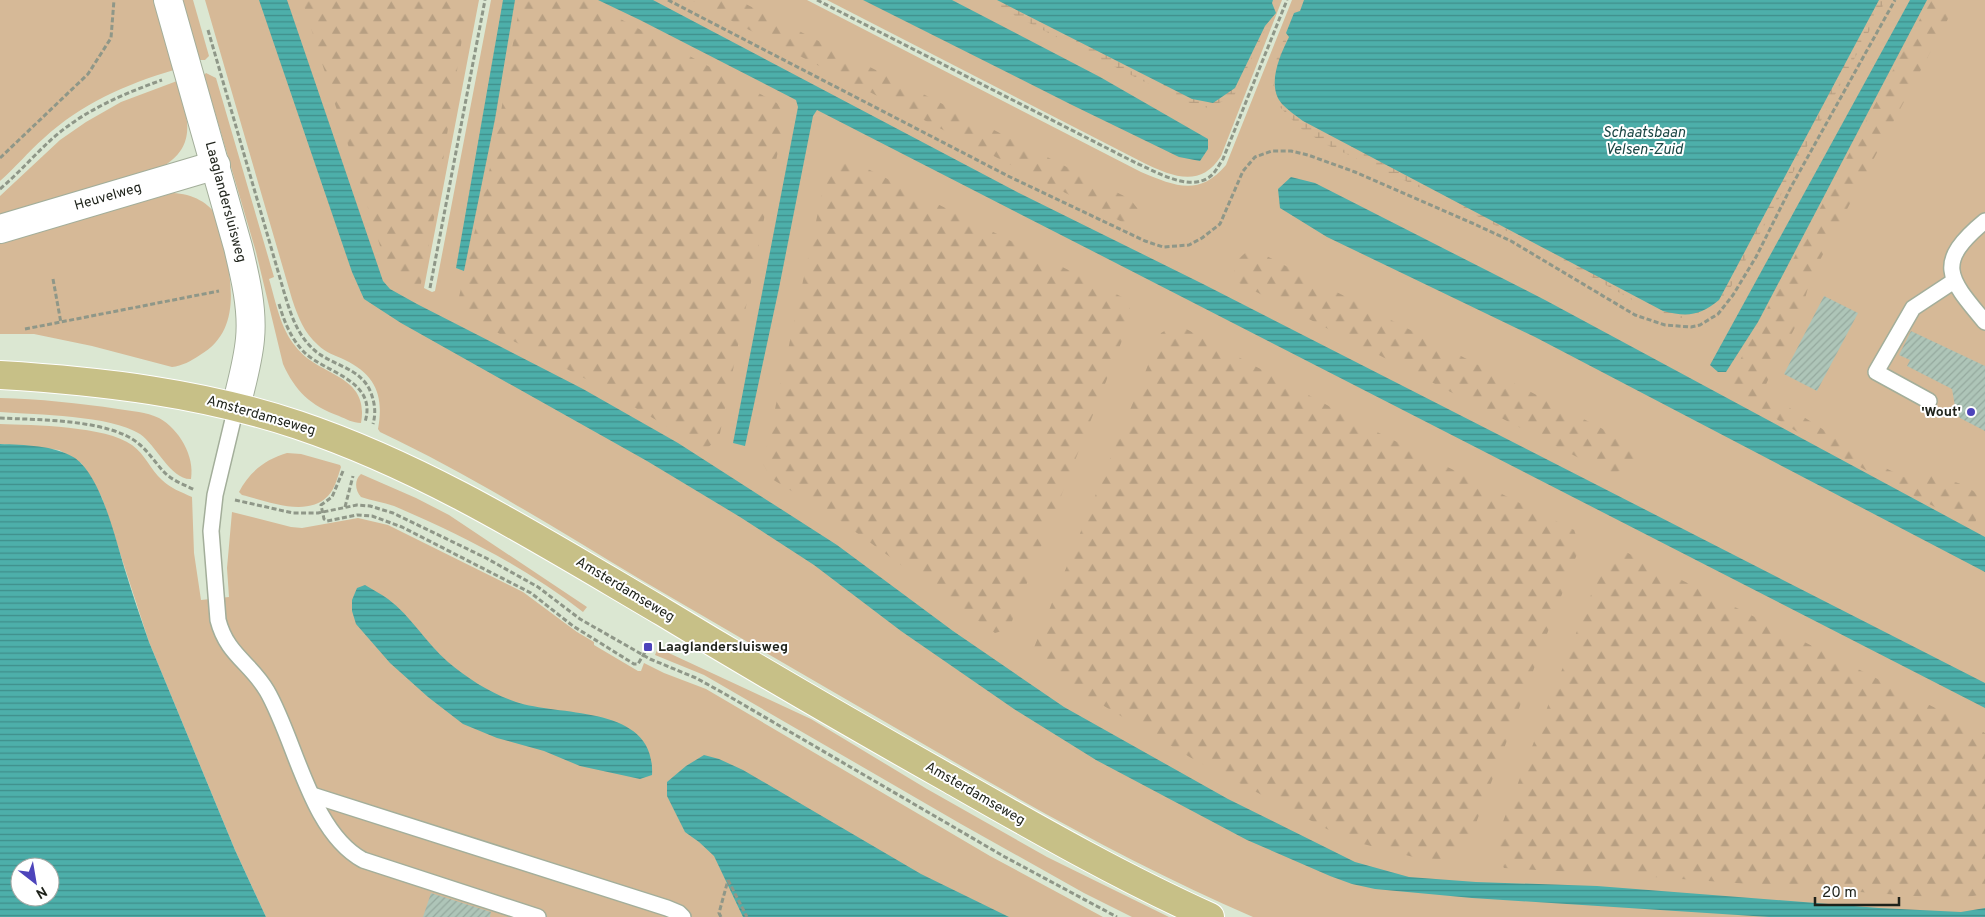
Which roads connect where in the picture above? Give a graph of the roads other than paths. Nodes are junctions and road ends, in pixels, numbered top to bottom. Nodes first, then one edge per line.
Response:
1 (168, 0) edge
2 (216, 165) junction
3 (1985, 221) edge
4 (0, 229) edge
5 (1954, 281) junction
6 (1985, 322) edge
7 (0, 376) edge
8 (1929, 401) dead end
9 (236, 408) junction
10 (312, 795) junction
11 (538, 917) edge
12 (683, 917) edge
13 (1210, 917) edge

1 - 2 street, Laaglandersluisweg
2 - 4 street, Heuvelweg
2 - 9 street, Laaglandersluisweg
3 - 5 lane
5 - 6 lane
5 - 8 lane
7 - 9 main road, Amsterdamseweg
9 - 10 lane
9 - 13 main road, Amsterdamseweg
10 - 11 lane
10 - 12 lane

